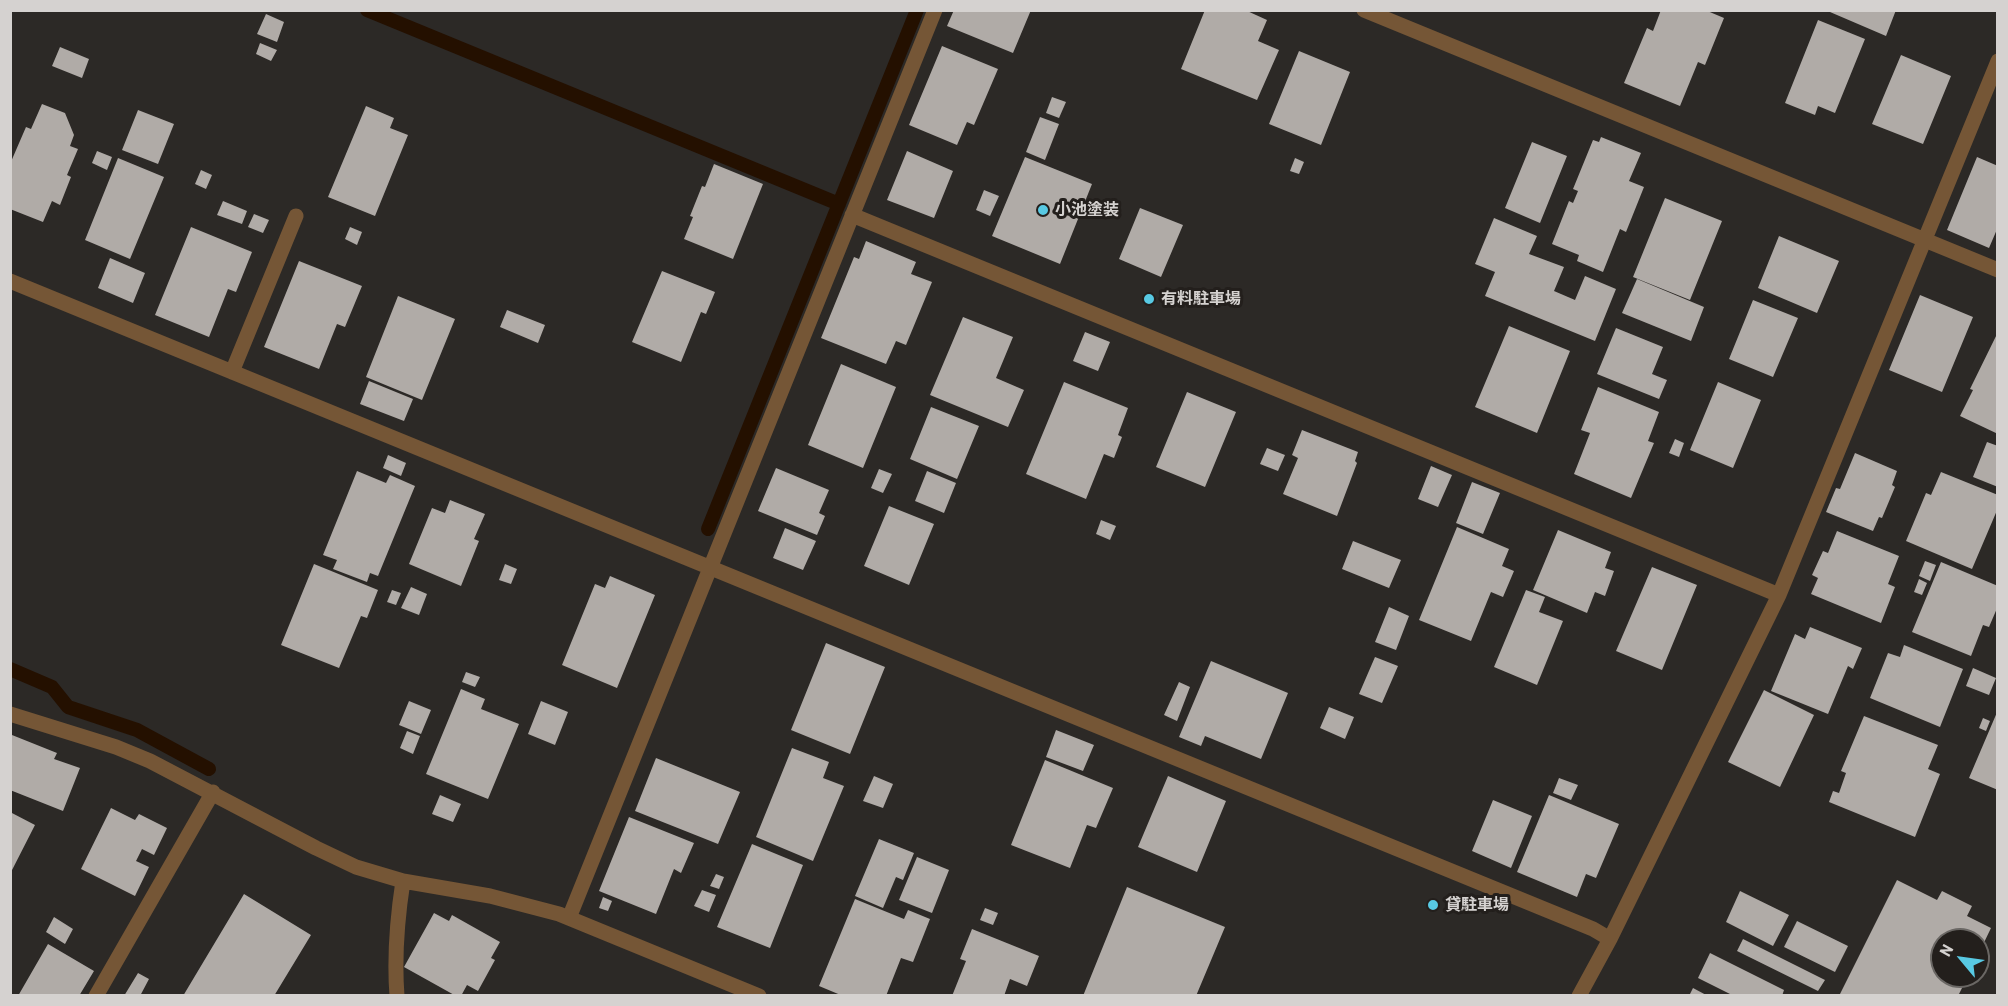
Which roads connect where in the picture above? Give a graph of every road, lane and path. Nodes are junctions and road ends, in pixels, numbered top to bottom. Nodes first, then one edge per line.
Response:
1 (935, 10) edge
2 (1364, 10) edge
3 (1998, 62) edge
4 (852, 215) junction
5 (296, 216) dead end
6 (1924, 240) junction
7 (1998, 270) edge
8 (10, 281) edge
9 (232, 372) junction
10 (710, 568) junction
11 (1779, 595) junction
12 (10, 714) edge
13 (213, 792) junction
14 (403, 881) junction
15 (569, 918) junction
16 (1610, 939) junction
17 (96, 996) edge
18 (398, 996) edge
19 (759, 996) edge
20 (1579, 996) edge

1 - 4 street
2 - 6 street
3 - 6 street
4 - 10 street
4 - 11 street
5 - 9 street
6 - 7 street
6 - 11 street
8 - 9 street
9 - 10 street
10 - 15 street
10 - 16 street
11 - 16 street
12 - 13 street
13 - 14 street
13 - 17 street
14 - 15 street
14 - 18 street
15 - 19 street
16 - 20 street

